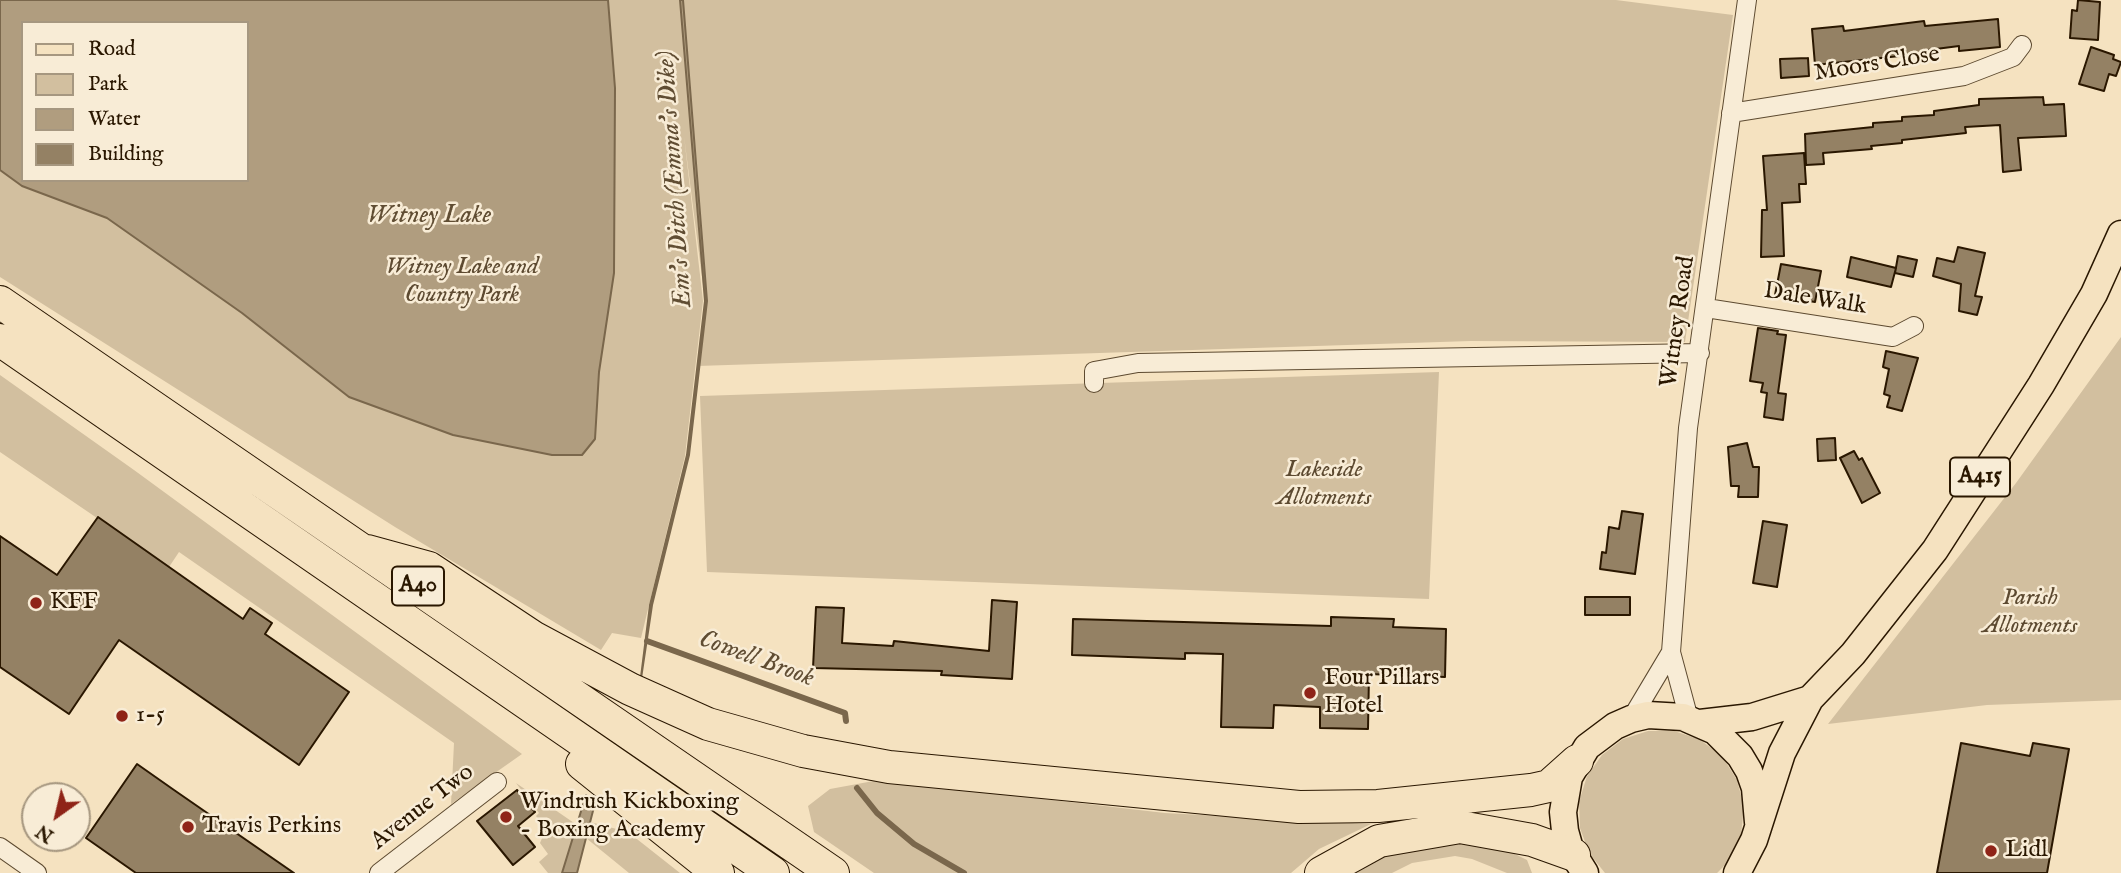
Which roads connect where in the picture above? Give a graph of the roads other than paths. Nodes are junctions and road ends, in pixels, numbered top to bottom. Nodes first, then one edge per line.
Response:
1 (1747, 0) edge
2 (2022, 45) dead end
3 (1731, 113) junction
4 (2121, 234) edge
5 (0, 302) edge
6 (1706, 308) junction
7 (1914, 326) dead end
8 (0, 340) edge
9 (1700, 353) junction
10 (1094, 383) dead end
11 (367, 551) junction
12 (1671, 652) junction
13 (1810, 699) junction
14 (530, 705) junction
15 (1631, 719) junction
16 (1694, 721) junction
17 (1577, 761) junction
18 (497, 782) dead end
19 (1758, 822) junction
20 (0, 847) edge
21 (1579, 866) edge
22 (1743, 868) edge
23 (37, 873) edge
24 (379, 873) edge
25 (718, 873) edge
26 (773, 873) edge
27 (833, 873) edge
28 (1321, 873) edge

1 - 3 street, Witney Road
2 - 3 street, Moors Close
3 - 6 street, Witney Road
4 - 13 main road, A415
5 - 11 highway, A40
6 - 7 street, Dale Walk
6 - 9 street, Witney Road
8 - 14 highway, A40
9 - 10 street
9 - 12 street, Witney Road
11 - 17 highway
11 - 27 highway, A40
12 - 15 street, Witney Road
12 - 16 street, Witney Road
13 - 16 main road, A415
13 - 19 main road, A415
14 - 25 highway
14 - 26 highway, A40
15 - 16 main road
15 - 17 main road
16 - 19 main road
17 - 21 main road
18 - 24 street, Avenue Two
19 - 22 main road
20 - 23 street
21 - 28 highway

